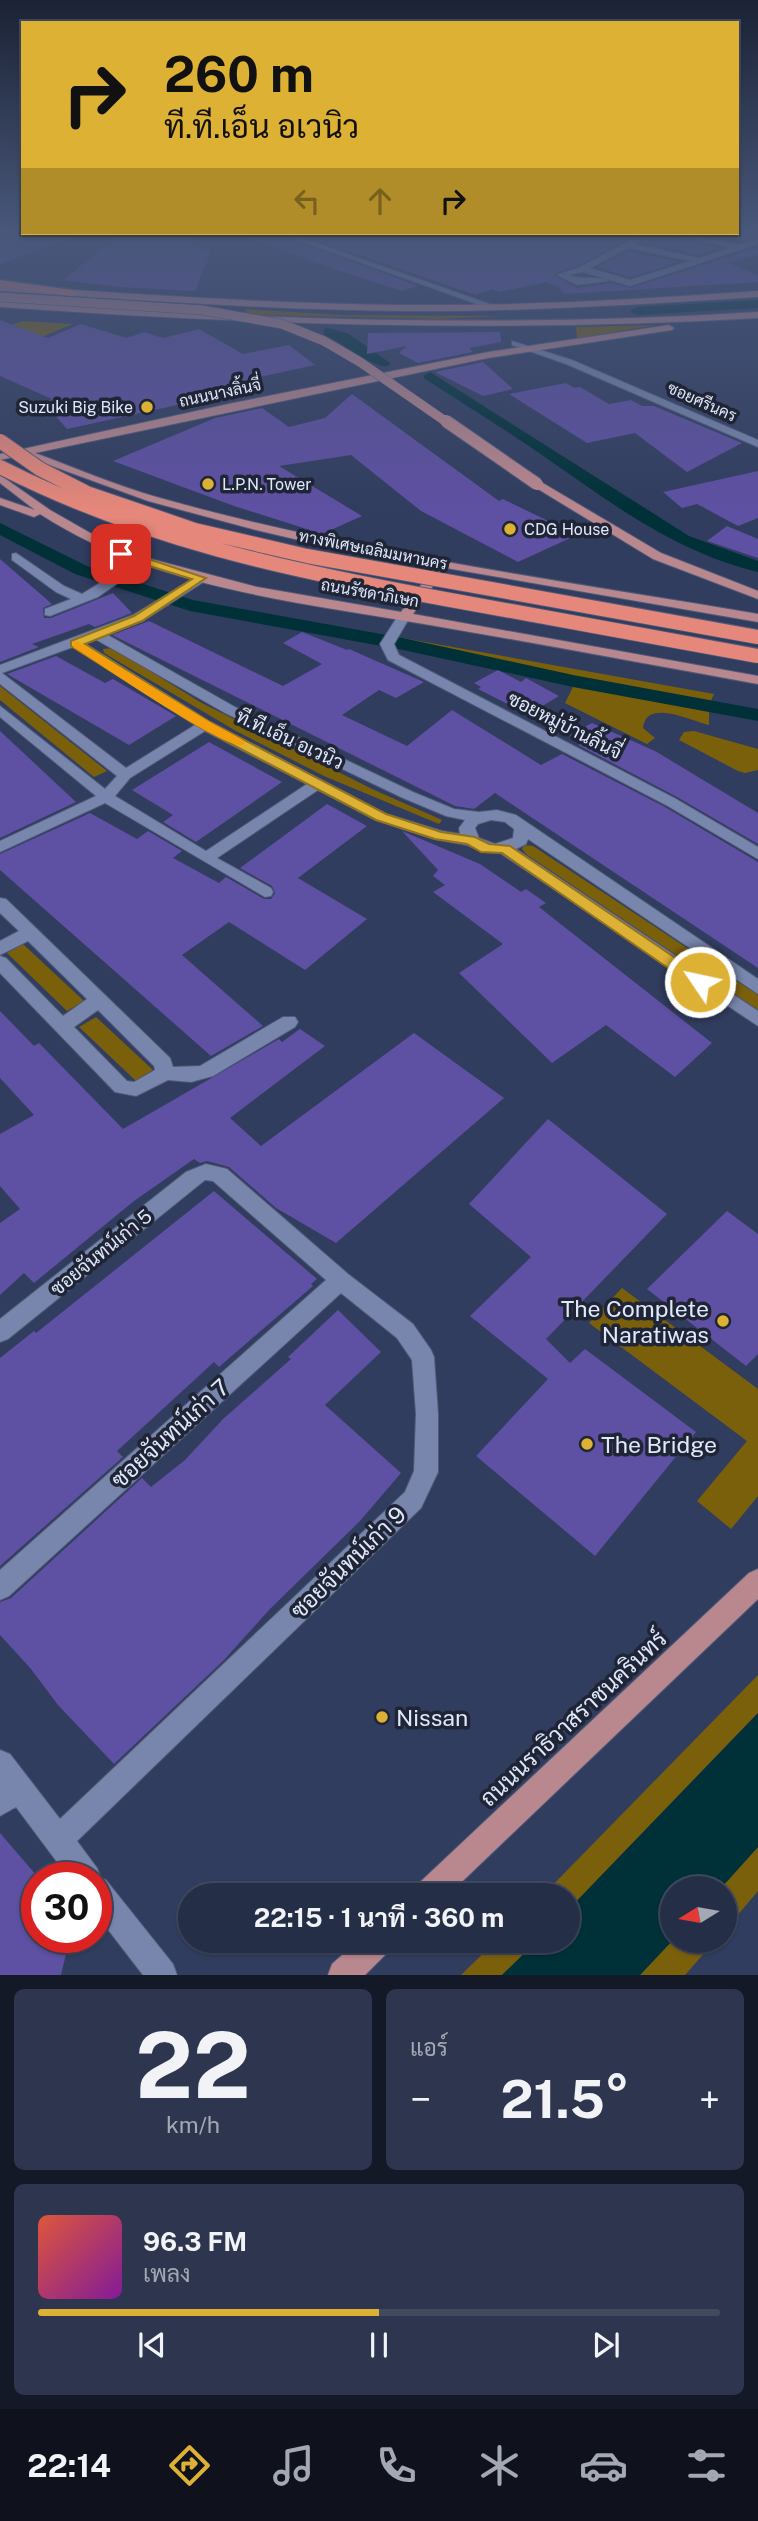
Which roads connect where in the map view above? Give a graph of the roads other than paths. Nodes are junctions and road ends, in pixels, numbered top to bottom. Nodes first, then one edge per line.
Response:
1 (193, 323) edge
2 (279, 323) edge
3 (482, 323) edge
4 (543, 323) edge
5 (561, 323) edge
6 (699, 323) edge
7 (457, 326) junction
8 (515, 342) junction
9 (494, 345) junction
10 (545, 346) junction
11 (533, 349) junction
12 (93, 436) junction
13 (0, 441) edge
14 (758, 444) edge
15 (23, 452) junction
16 (0, 457) edge
17 (0, 467) edge
18 (66, 467) junction
19 (0, 478) edge
20 (0, 501) edge
21 (54, 520) junction
22 (16, 557) dead end
23 (142, 562) junction
24 (443, 563) junction
25 (201, 578) junction
26 (758, 595) edge
27 (88, 597) junction
28 (50, 612) dead end
29 (404, 617) junction
30 (758, 618) edge
31 (758, 637) edge
32 (104, 638) junction
33 (75, 643) junction
34 (92, 654) junction
35 (758, 656) edge
36 (0, 670) edge
37 (0, 677) edge
38 (758, 680) edge
39 (0, 710) edge
40 (205, 725) junction
41 (125, 775) junction
42 (317, 783) junction
43 (106, 797) junction
44 (478, 817) junction
45 (521, 827) junction
46 (470, 840) junction
47 (0, 847) edge
48 (505, 849) junction
49 (758, 854) edge
50 (206, 859) junction
51 (265, 892) dead end
52 (0, 903) edge
53 (30, 932) junction
54 (0, 948) edge
55 (0, 962) edge
56 (758, 988) edge
57 (99, 1000) junction
58 (758, 1020) edge
59 (289, 1022) dead end
60 (62, 1026) junction
61 (165, 1073) junction
62 (202, 1172) joint
63 (341, 1280) junction
64 (0, 1332) edge
65 (758, 1583) edge
66 (0, 1587) edge
67 (0, 1764) edge
68 (9, 1795) edge
69 (58, 1840) junction
70 (75, 1862) edge
71 (440, 1883) edge
72 (112, 1911) edge
73 (366, 1953) edge
74 (162, 1975) edge
75 (343, 1975) edge

1 - 7 main road
2 - 26 main road, bridge
3 - 7 main road
4 - 8 main road, ถนนนางลิ้นจี่
5 - 10 main road
6 - 10 main road, ถนนนางลิ้นจี่
7 - 9 main road
8 - 9 main road, ถนนนางลิ้นจี่
8 - 11 street, ซอยศรีนคร
9 - 11 main road, ถนนนางลิ้นจี่
9 - 12 main road, ถนนนางลิ้นจี่
10 - 11 main road, ถนนนางลิ้นจี่
11 - 14 street, ซอยศรีนคร
12 - 15 main road, ถนนนางลิ้นจี่
12 - 18 main road
13 - 31 highway, ทางพิเศษเฉลิมมหานคร, bridge
15 - 16 main road, ถนนนางลิ้นจี่
15 - 18 main road
17 - 35 highway, ทางพิเศษเฉลิมมหานคร, bridge
18 - 24 main road
19 - 21 main road, ถนนรัชดาภิเษก
20 - 21 main road
21 - 23 main road, ถนนรัชดาภิเษก
22 - 27 street
23 - 25 main road, ถนนรัชดาภิเษก
23 - 27 street
24 - 29 main road
24 - 30 main road
25 - 29 main road, ถนนรัชดาภิเษก
25 - 32 street
27 - 28 street
29 - 38 main road, ถนนรัชดาภิเษก
29 - 49 street, ซอยหมู่บ้านลิ้นจี่
32 - 33 street
32 - 34 street
32 - 44 street, ที.ที.เอ็น อเวนิว
33 - 34 street, ที.ที.เอ็น อเวนิว
33 - 36 street
34 - 40 street, ที.ที.เอ็น อเวนิว
37 - 41 street
39 - 43 street
40 - 41 street, ที.ที.เอ็น อเวนิว
40 - 42 street, ที.ที.เอ็น อเวนิว
41 - 43 street, ที.ที.เอ็น อเวนิว
42 - 46 street, ที.ที.เอ็น อเวนิว
42 - 50 street, ที.ที.เอ็น อเวนิว
43 - 47 street, ที.ที.เอ็น อเวนิว
43 - 50 street
44 - 45 street, ที.ที.เอ็น อเวนิว
44 - 46 street
45 - 48 street
45 - 56 street, ที.ที.เอ็น อเวนิว
46 - 48 street, ที.ที.เอ็น อเวนิว
48 - 58 street, ที.ที.เอ็น อเวนิว
50 - 51 street
52 - 53 street
53 - 54 street
53 - 57 street
55 - 60 street
57 - 60 street
57 - 61 street
59 - 61 street
60 - 61 street
62 - 63 street, ซอยจันทน์เก่า 9
62 - 64 street, ซอยจันทน์เก่า 5
63 - 66 street, ซอยจันทน์เก่า 7
63 - 69 street, ซอยจันทน์เก่า 9
65 - 71 main road, ถนนนราธิวาสราชนครินทร์
67 - 68 street
68 - 69 street
69 - 70 street
72 - 74 street
73 - 75 main road

